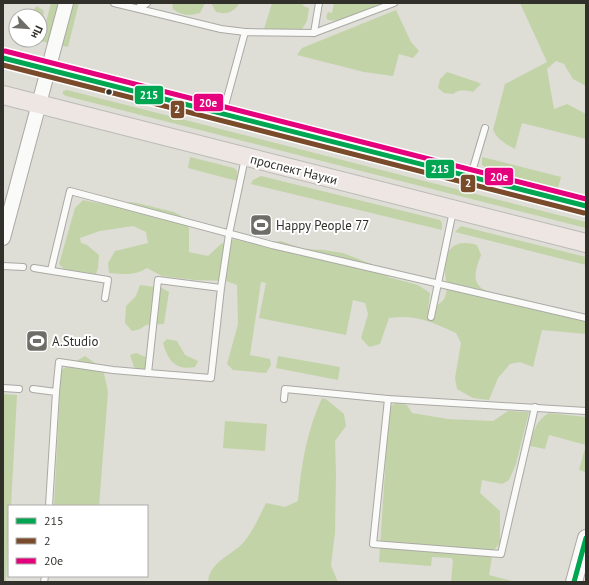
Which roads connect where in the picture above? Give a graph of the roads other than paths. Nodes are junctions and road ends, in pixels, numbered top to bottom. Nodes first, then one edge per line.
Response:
1 (66, 3) edge
2 (114, 3) edge
3 (147, 3) edge
4 (319, 3) edge
5 (394, 3) edge
6 (140, 6) edge
7 (245, 32) junction
8 (314, 33) junction
9 (3, 58) edge
10 (48, 70) junction
11 (3, 95) edge
12 (39, 104) junction
13 (223, 114) junction
14 (485, 128) dead end
15 (246, 156) junction
16 (471, 177) junction
17 (586, 206) edge
18 (453, 210) junction
19 (229, 234) junction
20 (3, 238) edge
21 (586, 243) edge
22 (3, 266) edge
23 (22, 267) dead end
24 (34, 268) dead end
25 (51, 270) junction
26 (437, 285) junction
27 (221, 288) junction
28 (105, 298) dead end
29 (431, 317) dead end
30 (586, 318) edge
31 (148, 373) junction
32 (3, 388) edge
33 (19, 389) dead end
34 (33, 389) dead end
35 (56, 392) junction
36 (284, 399) dead end
37 (388, 399) junction
38 (535, 407) junction
39 (586, 411) edge
40 (49, 505) edge
41 (586, 538) edge
42 (574, 582) edge

1 - 10 street
2 - 6 lane
3 - 6 lane
4 - 8 lane
5 - 8 lane
6 - 7 lane
7 - 8 lane
7 - 13 lane
9 - 10 main road
10 - 12 street
10 - 13 main road
11 - 12 main road, проспект Науки
12 - 15 main road, проспект Науки
12 - 20 street
13 - 16 main road
14 - 16 lane
15 - 18 main road, проспект Науки
15 - 19 lane
16 - 17 main road
18 - 21 main road, проспект Науки
18 - 26 lane
19 - 25 lane
19 - 26 lane
19 - 27 lane
22 - 23 lane
24 - 25 lane
25 - 28 lane
26 - 29 lane
26 - 30 lane
27 - 31 lane
27 - 31 lane
31 - 35 lane
32 - 33 lane
34 - 35 lane
35 - 40 lane
36 - 37 lane
37 - 38 lane
37 - 38 lane
38 - 39 lane
41 - 42 main road

